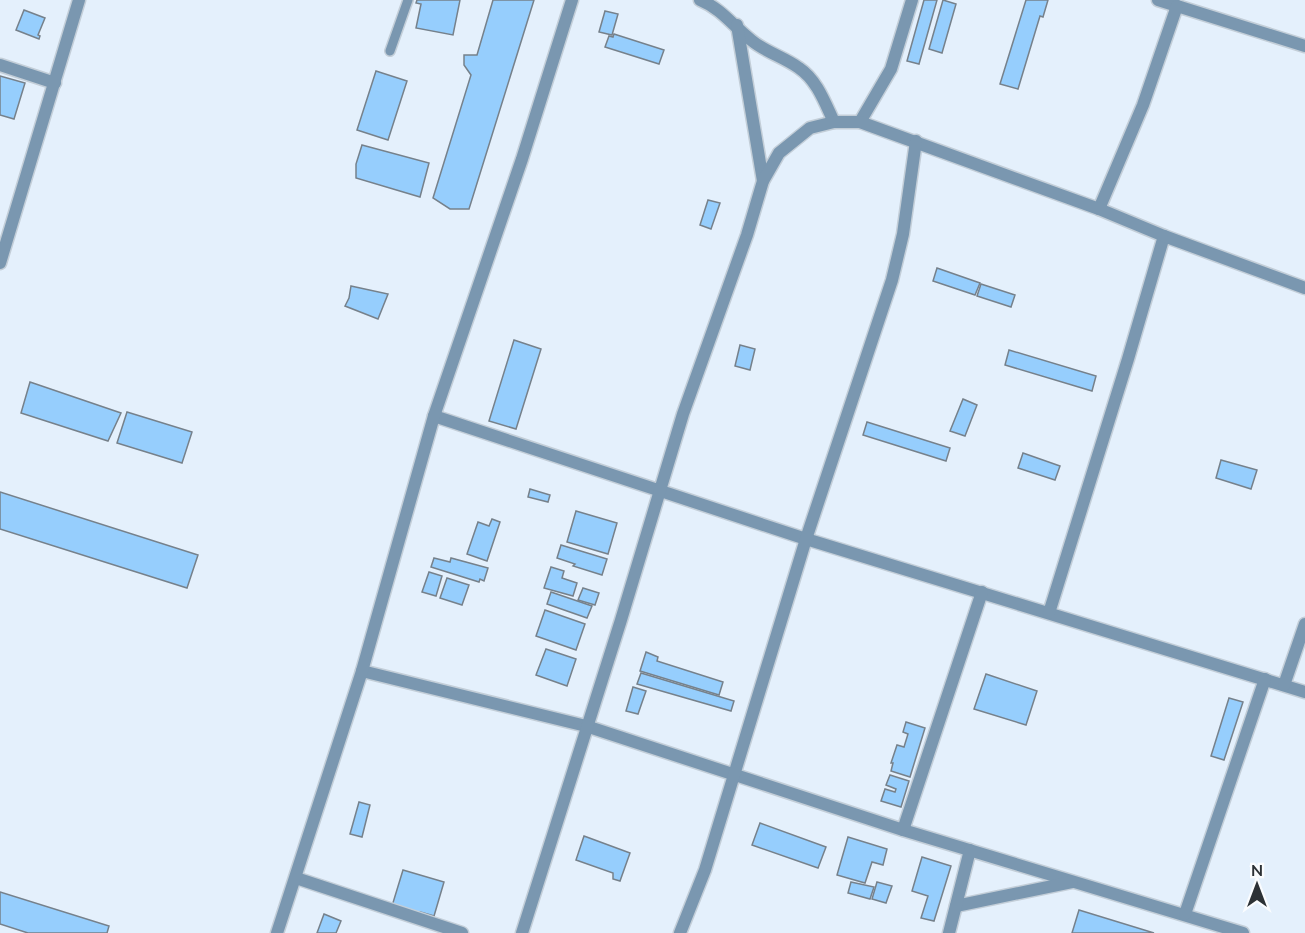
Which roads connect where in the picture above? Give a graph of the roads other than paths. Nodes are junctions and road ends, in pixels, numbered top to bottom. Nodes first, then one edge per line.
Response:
1 (79, 0) edge
2 (408, 0) edge
3 (572, 0) edge
4 (700, 0) edge
5 (912, 0) edge
6 (1158, 0) edge
7 (1177, 6) junction
8 (737, 25) junction
9 (1305, 46) edge
10 (390, 51) dead end
11 (0, 64) edge
12 (55, 83) junction
13 (834, 122) junction
14 (860, 122) junction
15 (916, 141) junction
16 (763, 181) junction
17 (1099, 209) junction
18 (1164, 236) junction
19 (0, 264) edge
20 (1305, 288) edge
21 (434, 416) junction
22 (658, 490) junction
23 (806, 539) junction
24 (982, 592) junction
25 (1049, 613) junction
26 (1305, 624) edge
27 (362, 671) junction
28 (1264, 679) junction
29 (1284, 685) junction
30 (1305, 692) edge
31 (586, 726) junction
32 (735, 776) junction
33 (903, 830) junction
34 (970, 850) junction
35 (296, 878) junction
36 (1076, 881) junction
37 (956, 906) junction
38 (1185, 914) junction
39 (1203, 927) edge
40 (277, 933) edge
41 (462, 933) edge
42 (522, 933) edge
43 (681, 933) edge
44 (949, 933) edge
45 (1243, 933) edge

1 - 12 street
2 - 10 lane
3 - 21 street
4 - 8 street
5 - 14 street
6 - 7 street
7 - 9 street
7 - 17 street
8 - 13 street
8 - 16 street
11 - 12 street
12 - 19 street
13 - 14 street
13 - 16 street
14 - 15 street
15 - 17 street
15 - 23 street
16 - 22 street
17 - 18 street
18 - 20 street
18 - 25 street
21 - 22 street
21 - 27 street
22 - 23 street
22 - 31 street
23 - 24 street
23 - 32 street
24 - 25 street
24 - 33 street
25 - 28 street
26 - 29 street
27 - 31 street
27 - 35 street
28 - 29 street
28 - 38 street
29 - 30 street
31 - 32 street
31 - 42 street
32 - 33 street
32 - 43 street
33 - 34 street
34 - 36 street
34 - 37 street
35 - 40 street
35 - 41 street
36 - 37 street
36 - 38 street
37 - 44 street
38 - 39 street
39 - 45 street

